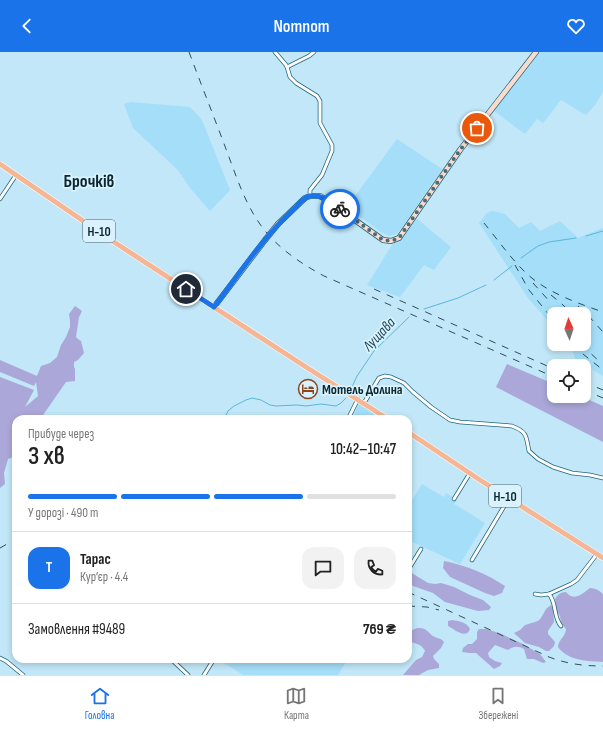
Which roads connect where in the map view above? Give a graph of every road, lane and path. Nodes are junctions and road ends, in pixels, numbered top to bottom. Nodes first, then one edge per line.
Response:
1 (274, 52) edge
2 (314, 52) edge
3 (536, 52) edge
4 (287, 68) junction
5 (0, 164) edge
6 (16, 175) junction
7 (310, 196) junction
8 (0, 199) edge
9 (214, 307) junction
10 (358, 399) junction
11 (364, 403) junction
12 (350, 415) edge
13 (382, 415) edge
14 (412, 435) edge
15 (470, 473) junction
16 (603, 478) edge
17 (509, 498) junction
18 (454, 499) dead end
19 (421, 549) dead end
20 (597, 554) junction
21 (603, 558) edge
22 (472, 560) dead end
23 (412, 564) edge
24 (535, 594) dead end
25 (549, 594) junction
26 (561, 626) dead end
27 (0, 658) edge
28 (175, 663) edge
29 (212, 663) edge
30 (23, 675) edge
31 (188, 675) edge
32 (204, 675) edge

1 - 4 street
2 - 4 street
3 - 7 street
4 - 7 street
5 - 6 main road, Н-10
6 - 8 street
6 - 9 main road, Н-10
7 - 9 street, bridge
9 - 10 main road, Н-10
10 - 11 main road, Н-10
10 - 12 street
11 - 13 main road, Н-10
11 - 16 street
14 - 15 main road, Н-10
15 - 17 main road, Н-10
15 - 18 street
17 - 20 main road, Н-10
17 - 22 street
19 - 23 street
20 - 21 main road, Н-10
20 - 25 street
24 - 25 street
25 - 26 street
27 - 30 street
28 - 31 street
29 - 32 street

